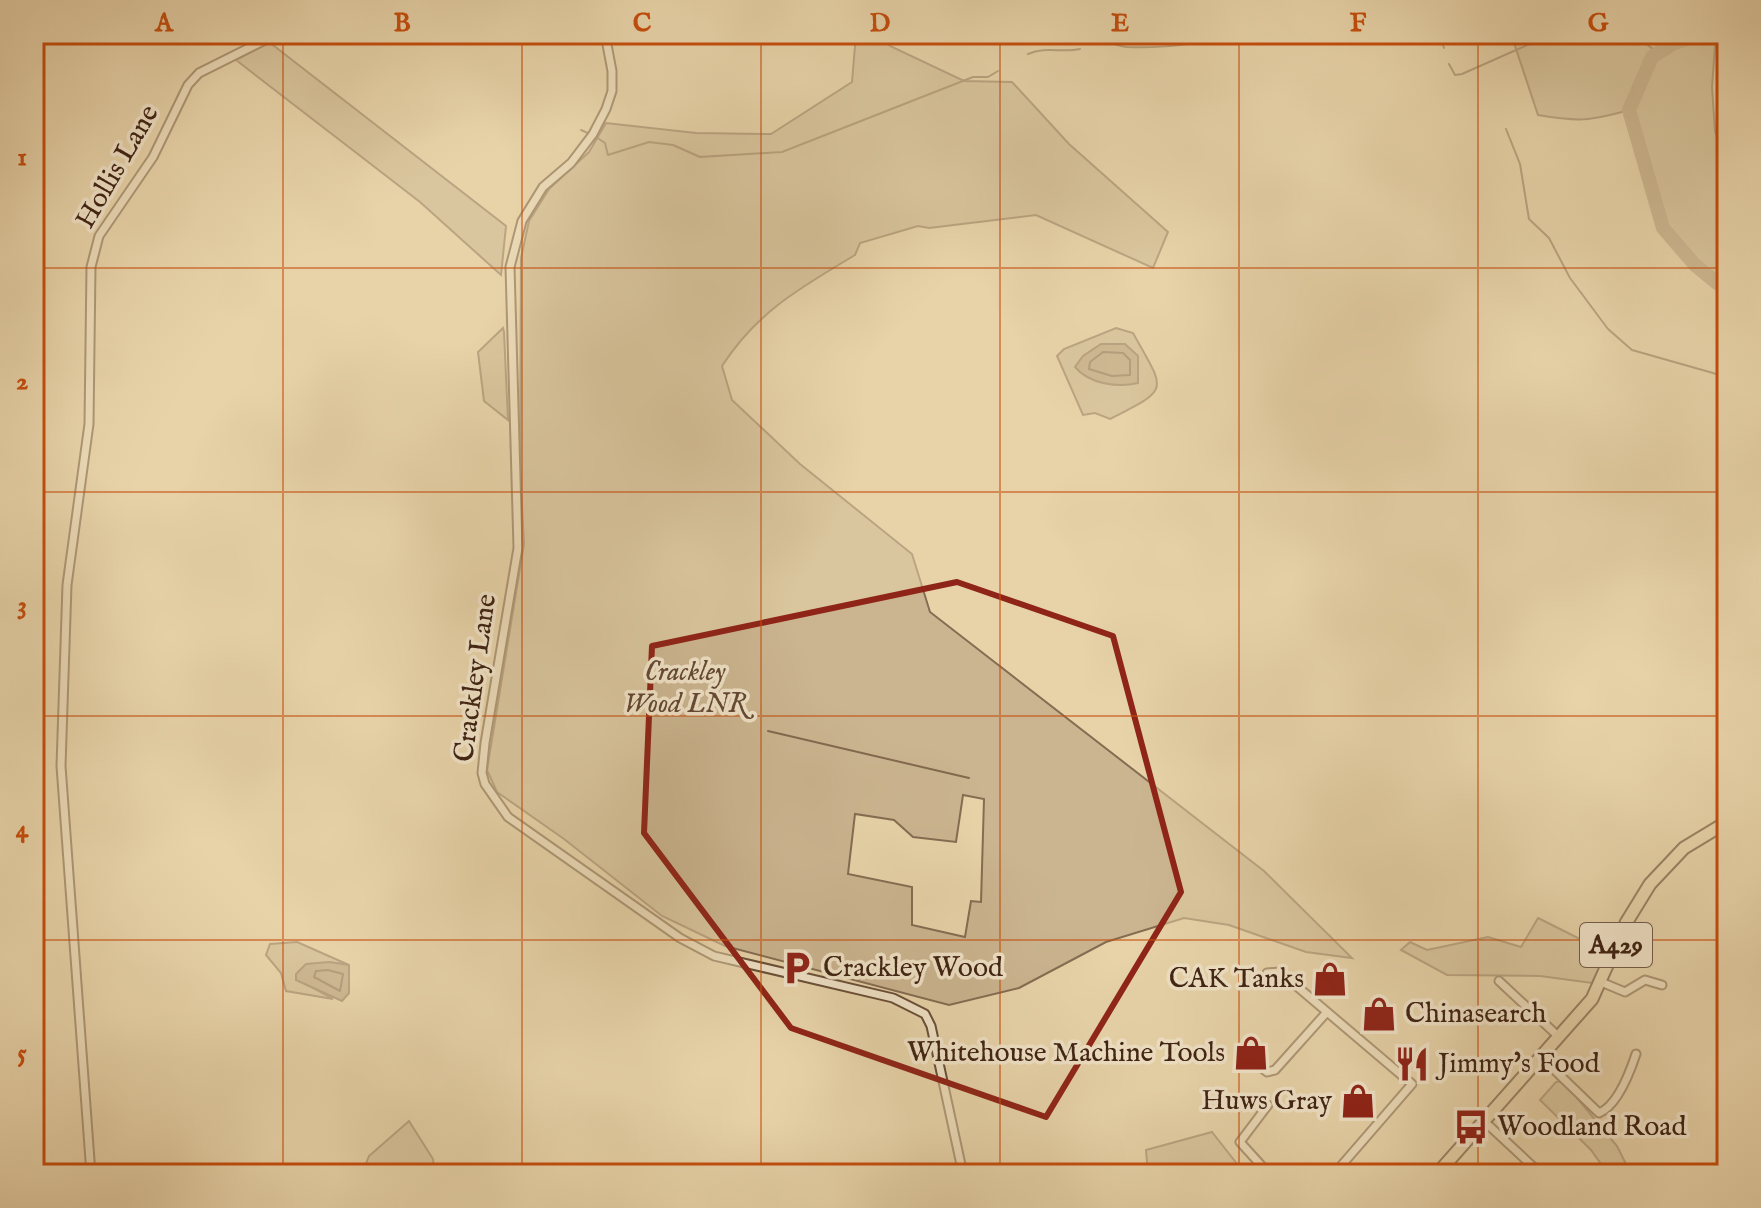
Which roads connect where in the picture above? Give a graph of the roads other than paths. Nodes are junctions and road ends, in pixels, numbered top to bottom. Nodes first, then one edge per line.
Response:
1 (277, 34) edge
2 (350, 34) edge
3 (381, 34) edge
4 (605, 34) edge
5 (262, 36) edge
6 (1727, 822) edge
7 (1267, 973) dead end
8 (1499, 981) dead end
9 (1601, 982) junction
10 (1662, 985) dead end
11 (1327, 1012) junction
12 (1559, 1037) junction
13 (1636, 1054) dead end
14 (1541, 1057) junction
15 (1262, 1068) dead end
16 (1268, 1105) dead end
17 (1484, 1121) junction
18 (91, 1174) edge
19 (963, 1174) edge
20 (1269, 1174) edge
21 (1334, 1174) edge
22 (1437, 1174) edge
23 (1541, 1174) edge

1 - 5 street, Hollis Lane
2 - 3 street
4 - 19 street, Crackley Lane
5 - 18 street, Hollis Lane
6 - 9 main road, A429
7 - 11 street
8 - 12 street
9 - 10 street
9 - 12 main road, A429
11 - 15 street
11 - 21 street
12 - 14 main road, A429
13 - 14 street
14 - 17 main road, A429
16 - 20 street
17 - 22 main road, A429
17 - 23 street

